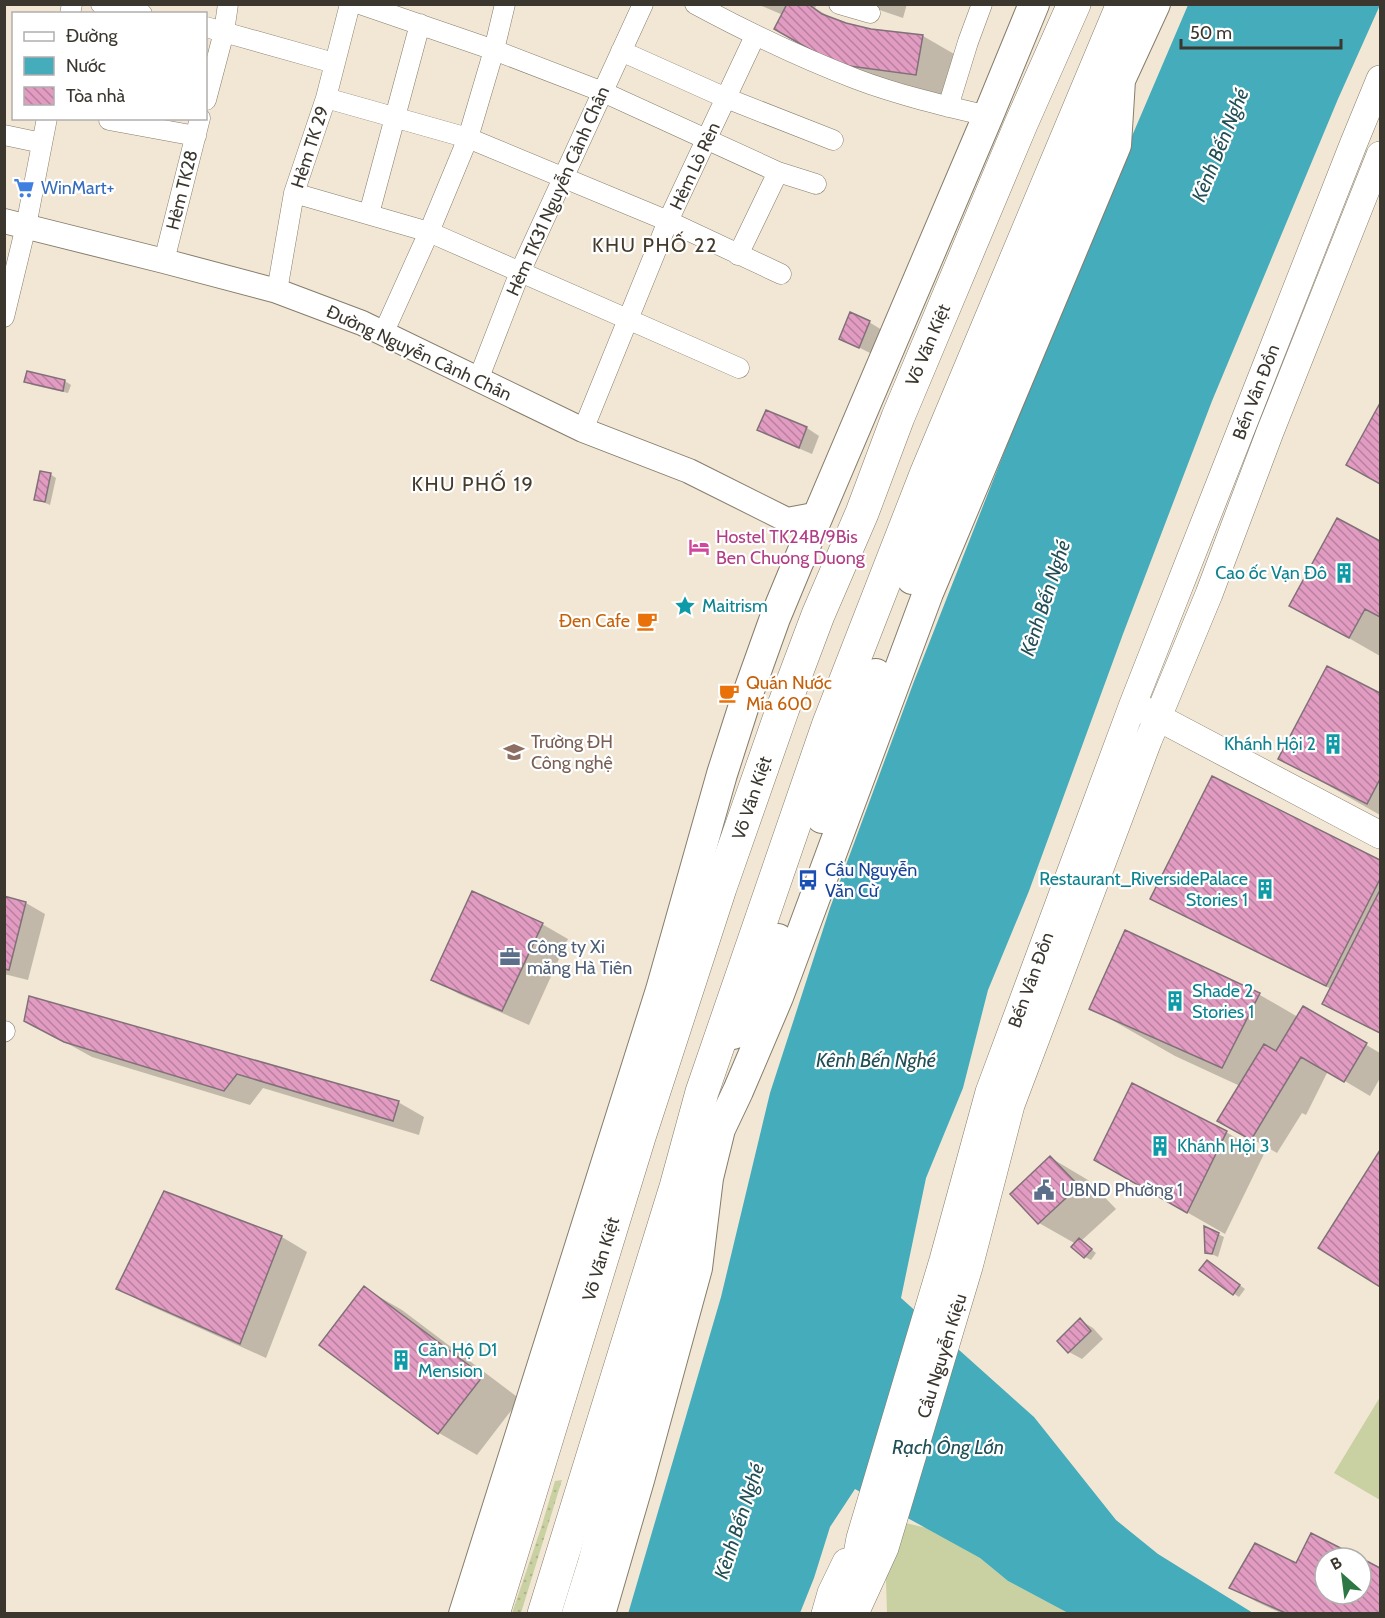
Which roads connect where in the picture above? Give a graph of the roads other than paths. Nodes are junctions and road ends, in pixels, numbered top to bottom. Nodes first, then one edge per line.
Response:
1 (101, 4) edge
2 (228, 4) edge
3 (351, 4) edge
4 (360, 4) edge
5 (505, 4) edge
6 (643, 4) edge
7 (695, 4) edge
8 (839, 4) edge
9 (982, 4) edge
10 (1034, 4) edge
11 (1074, 4) edge
12 (1123, 4) edge
13 (1155, 4) edge
14 (134, 12) edge
15 (870, 13) dead end
16 (420, 24) junction
17 (215, 29) edge
18 (755, 36) junction
19 (494, 50) junction
20 (621, 51) junction
21 (334, 63) junction
22 (1380, 79) edge
23 (1120, 80) junction
24 (207, 92) edge
25 (603, 92) junction
26 (326, 98) junction
27 (726, 98) junction
28 (948, 107) junction
29 (988, 116) junction
30 (395, 117) junction
31 (47, 120) edge
32 (109, 120) edge
33 (198, 127) edge
34 (4, 135) edge
35 (468, 138) junction
36 (707, 140) junction
37 (833, 141) dead end
38 (42, 143) junction
39 (1380, 155) edge
40 (778, 172) junction
41 (564, 178) junction
42 (816, 184) dead end
43 (294, 193) junction
44 (369, 214) junction
45 (668, 221) junction
46 (15, 223) edge
47 (429, 232) junction
48 (738, 255) junction
49 (164, 261) junction
50 (520, 272) junction
51 (781, 274) dead end
52 (277, 291) junction
53 (4, 317) edge
54 (629, 321) junction
55 (382, 333) junction
56 (739, 368) dead end
57 (478, 380) junction
58 (583, 430) junction
59 (819, 514) junction
60 (787, 520) junction
61 (802, 552) junction
62 (1133, 704) junction
63 (1158, 719) junction
64 (1380, 835) edge
65 (702, 1092) junction
66 (1000, 1098) junction
67 (708, 1178) junction
68 (675, 1187) junction
69 (681, 1244) junction
70 (943, 1260) joint
71 (969, 1267) joint
72 (881, 1516) junction
73 (834, 1607) edge
74 (869, 1613) edge
75 (464, 1614) edge
76 (493, 1614) edge
77 (544, 1614) edge
78 (577, 1614) edge
79 (600, 1614) edge

1 - 14 street
2 - 17 street
3 - 21 street, Hẻm TK 29
4 - 16 street
5 - 19 street
6 - 20 street, Hẻm TK31 Nguyễn Cảnh Chân
7 - 18 street
8 - 15 street
9 - 28 street
10 - 29 main road, Võ Văn Kiệt
11 - 76 highway, Võ Văn Kiệt
12 - 65 highway
13 - 23 main road
16 - 19 street
16 - 30 street
17 - 21 street
17 - 24 street
18 - 27 street, Hẻm Lò Rèn
18 - 28 street
19 - 25 street
19 - 35 street
20 - 25 street, Hẻm TK31 Nguyễn Cảnh Chân
20 - 27 street
21 - 26 street, Hẻm TK 29
22 - 62 main road, Bến Vân Đồn
23 - 65 main road
23 - 67 main road
25 - 36 street
25 - 41 street, Hẻm TK31 Nguyễn Cảnh Chân
26 - 30 street
26 - 43 street, Hẻm TK 29
27 - 36 street, Hẻm Lò Rèn
27 - 37 street
28 - 29 street
29 - 59 main road, Võ Văn Kiệt
30 - 35 street
30 - 44 street
31 - 38 street
32 - 33 street
33 - 49 street, Hẻm TK28
34 - 38 street
35 - 41 street
35 - 47 street
36 - 40 street
36 - 45 street, Hẻm Lò Rèn
38 - 46 street
39 - 63 main road, Bến Vân Đồn
40 - 42 street
40 - 48 street
41 - 45 street
41 - 50 street, Hẻm TK31 Nguyễn Cảnh Chân
43 - 44 street
43 - 52 street, Hẻm TK 29
44 - 47 street
45 - 48 street
45 - 54 street, Hẻm Lò Rèn
46 - 49 street, Đường Nguyễn Cảnh Chân
46 - 53 street
47 - 50 street
47 - 55 street
48 - 51 street
49 - 52 street, Đường Nguyễn Cảnh Chân
50 - 54 street
50 - 57 street, Hẻm TK31 Nguyễn Cảnh Chân
52 - 55 street, Đường Nguyễn Cảnh Chân
54 - 56 street
54 - 58 street, Hẻm Lò Rèn
55 - 57 street, Đường Nguyễn Cảnh Chân
57 - 58 street, Đường Nguyễn Cảnh Chân
58 - 60 street, Đường Nguyễn Cảnh Chân
59 - 60 street
59 - 61 main road, Võ Văn Kiệt
60 - 61 street
61 - 75 main road, Võ Văn Kiệt
62 - 63 main road
62 - 66 main road, Bến Vân Đồn
63 - 64 main road
63 - 66 main road, Bến Vân Đồn
65 - 68 highway
66 - 70 main road, Bến Vân Đồn
66 - 71 main road, Bến Vân Đồn
67 - 69 main road
67 - 79 main road
68 - 69 main road
68 - 77 highway
69 - 78 main road
70 - 72 main road, Cầu Nguyễn Kiệu
71 - 72 main road, Cầu Nguyễn Kiệu
72 - 73 main road, Cầu Nguyễn Kiệu
72 - 74 main road, Cầu Nguyễn Kiệu

